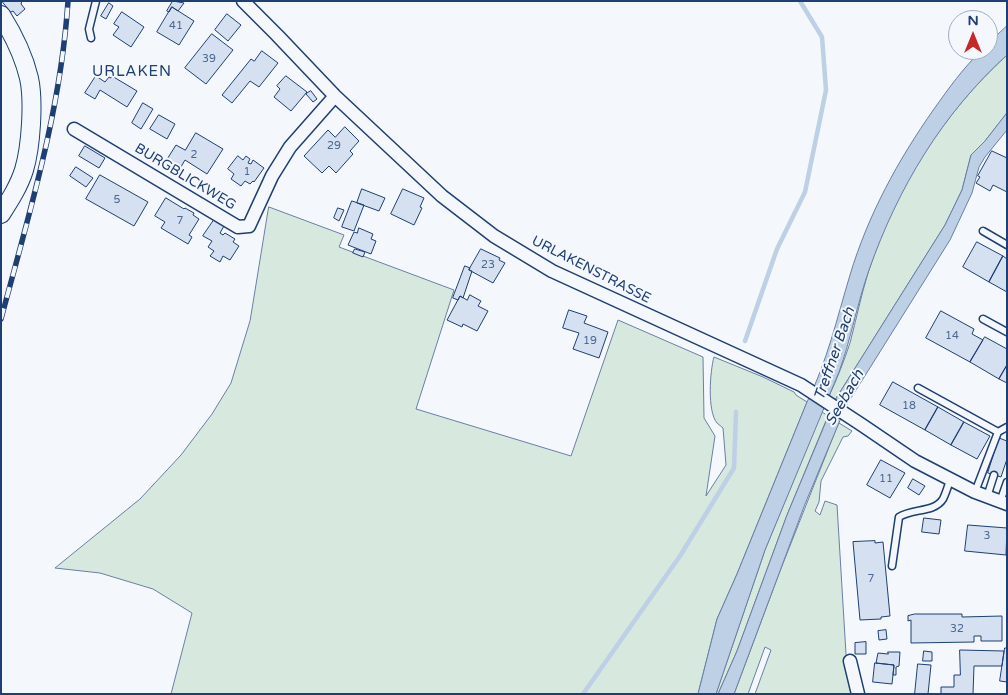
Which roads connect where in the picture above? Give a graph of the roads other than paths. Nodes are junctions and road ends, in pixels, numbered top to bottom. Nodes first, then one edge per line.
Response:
1 (96, 1) edge
2 (242, 1) edge
3 (1, 15) edge
4 (91, 38) dead end
5 (335, 96) junction
6 (74, 129) dead end
7 (1, 214) edge
8 (983, 231) dead end
9 (1007, 245) edge
10 (983, 319) dead end
11 (1007, 332) edge
12 (918, 388) dead end
13 (1007, 428) edge
14 (998, 432) junction
15 (994, 475) dead end
16 (950, 480) junction
17 (1007, 482) edge
18 (981, 495) junction
19 (1004, 503) edge
20 (892, 566) dead end
21 (850, 661) dead end
22 (858, 694) edge

1 - 4 lane
2 - 5 street, URLAKENSTRASSE
3 - 7 street
5 - 6 street, BURGBLICKWEG
5 - 16 street, URLAKENSTRASSE
8 - 9 lane
10 - 11 lane
12 - 14 lane
13 - 14 lane
14 - 18 lane
15 - 18 lane
16 - 18 street, URLAKENSTRASSE
16 - 20 lane
17 - 19 lane, URLAKENSTRASSE
18 - 19 street, URLAKENSTRASSE
21 - 22 street

